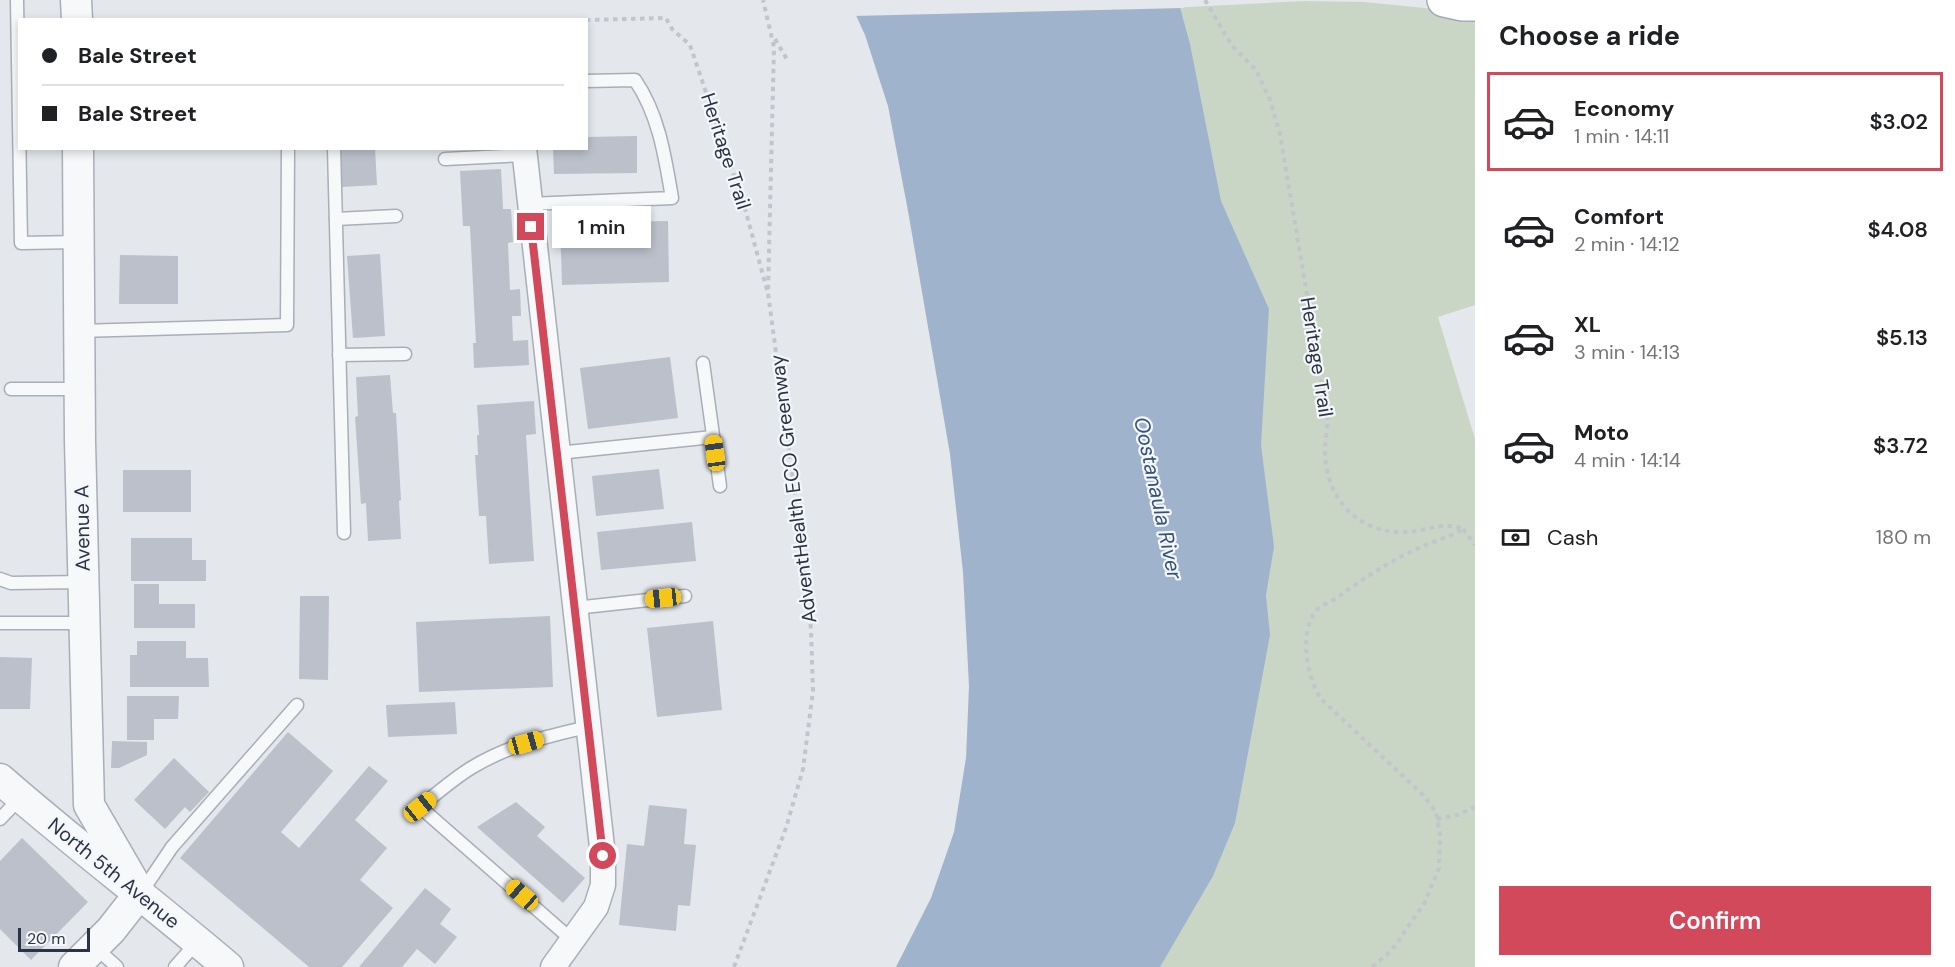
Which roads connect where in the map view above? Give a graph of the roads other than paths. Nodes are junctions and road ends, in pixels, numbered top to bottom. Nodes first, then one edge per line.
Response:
1 (17, 0) edge
2 (76, 0) edge
3 (1444, 0) edge
4 (1475, 4) edge
5 (77, 18) edge
6 (18, 61) edge
7 (588, 81) edge
8 (19, 150) edge
9 (78, 150) edge
10 (288, 150) edge
11 (334, 150) edge
12 (524, 152) edge
13 (445, 159) dead end
14 (529, 204) junction
15 (396, 216) dead end
16 (336, 219) junction
17 (79, 242) junction
18 (79, 331) junction
19 (405, 354) dead end
20 (339, 355) junction
21 (703, 363) dead end
22 (11, 389) dead end
23 (80, 389) junction
24 (713, 437) junction
25 (558, 453) junction
26 (720, 486) dead end
27 (344, 533) dead end
28 (0, 579) edge
29 (84, 582) junction
30 (685, 596) dead end
31 (575, 608) junction
32 (0, 623) edge
33 (84, 623) junction
34 (297, 705) dead end
35 (588, 727) junction
36 (10, 788) edge
37 (0, 819) edge
38 (140, 893) junction
39 (573, 940) junction
40 (198, 941) junction
41 (95, 947) junction
42 (74, 967) edge
43 (117, 967) edge
44 (175, 967) edge
45 (228, 967) edge
46 (553, 967) edge

1 - 6 lane
2 - 5 street
3 - 4 main road
7 - 14 lane
8 - 17 lane
9 - 17 street, Avenue A
10 - 18 lane
11 - 16 lane
12 - 13 lane
12 - 14 street
14 - 25 street
15 - 16 lane
16 - 20 lane
17 - 18 street, Avenue A
18 - 23 street, Avenue A
19 - 20 lane
20 - 27 lane
21 - 24 lane
22 - 23 lane
23 - 29 street, Avenue A
24 - 25 lane
24 - 26 lane
25 - 31 street
28 - 29 lane
29 - 33 street, Avenue A
30 - 31 lane
31 - 35 street
32 - 33 lane
33 - 38 street, Avenue A
34 - 38 lane
35 - 39 street
35 - 39 lane
36 - 37 lane
36 - 38 street, North 5th Avenue
38 - 40 street, North 5th Avenue
38 - 41 street
39 - 46 street
40 - 44 lane
40 - 45 street, North 5th Avenue
41 - 42 street
41 - 43 lane

